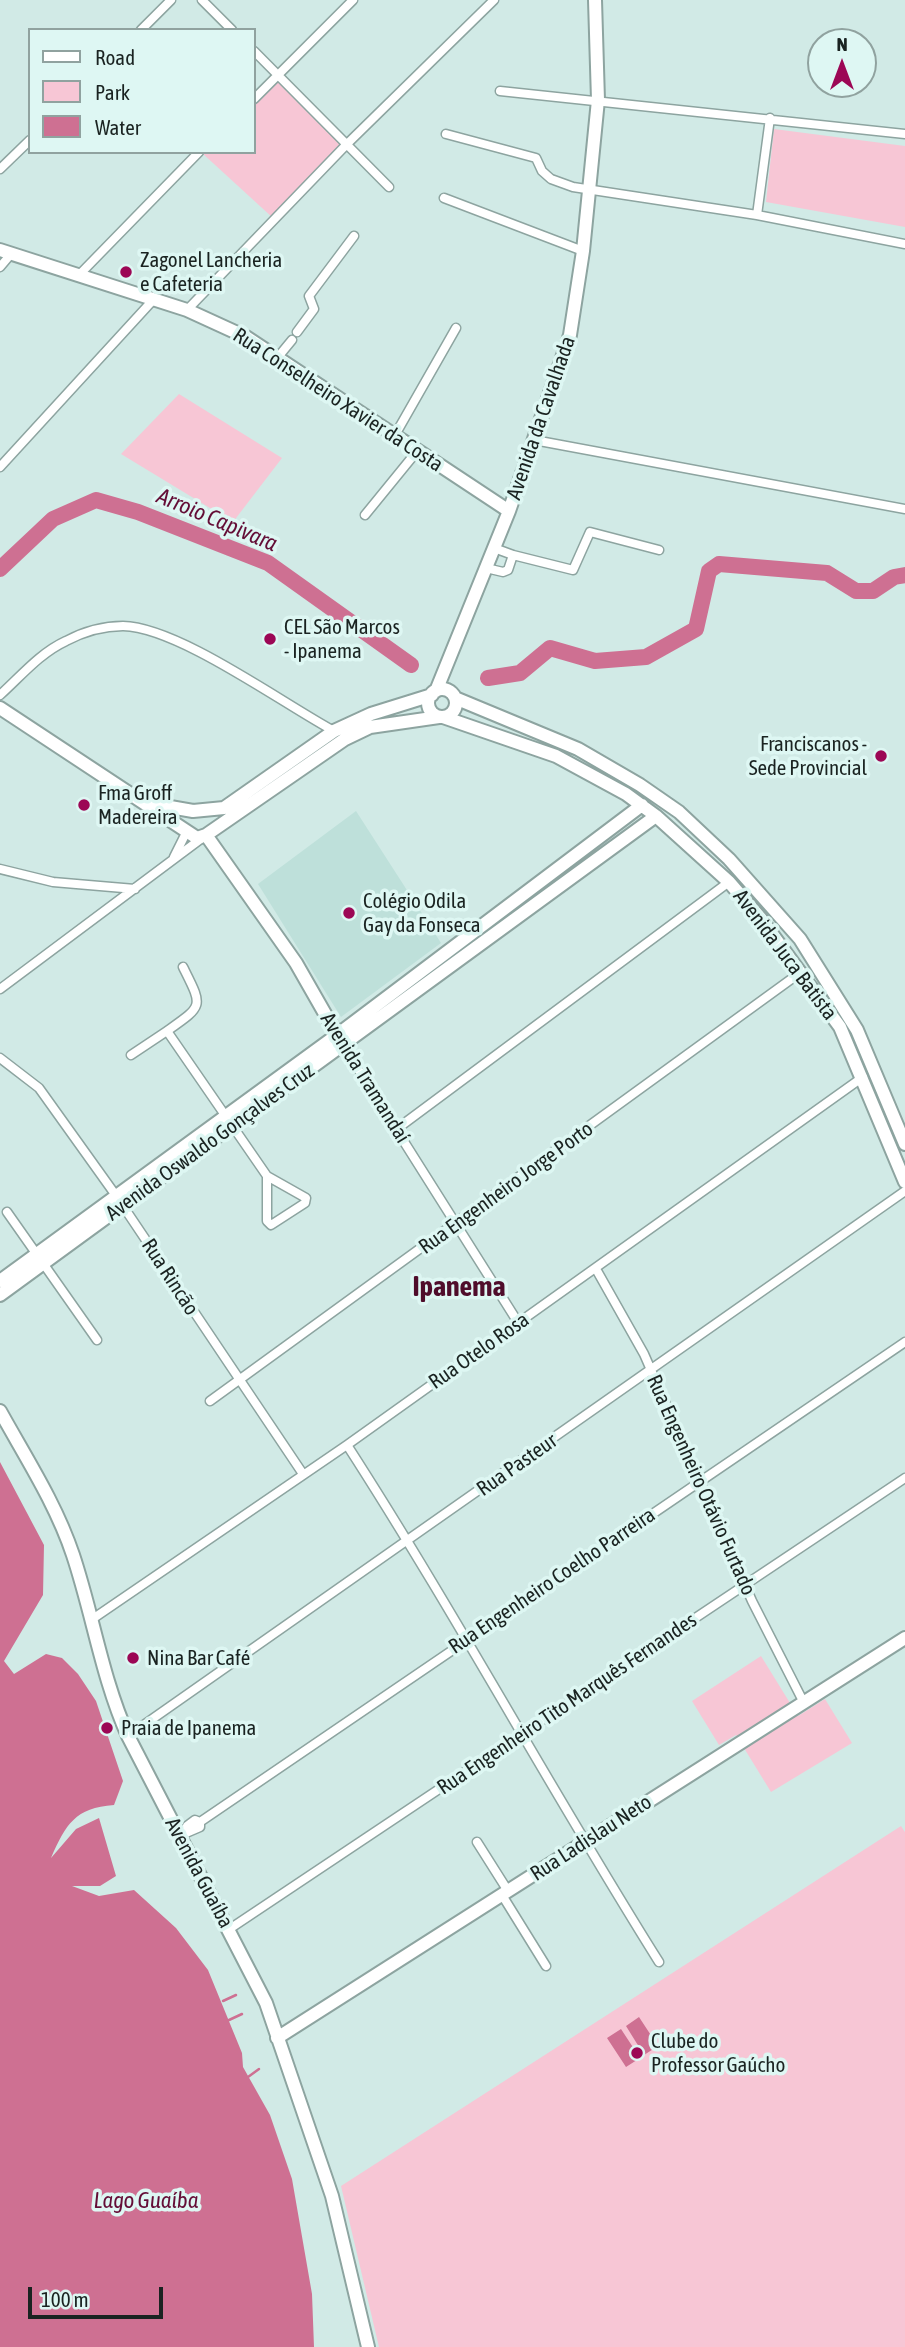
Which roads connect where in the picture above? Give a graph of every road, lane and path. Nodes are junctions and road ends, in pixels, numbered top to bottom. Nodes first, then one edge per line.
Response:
1 (171, 0) edge
2 (202, 0) edge
3 (353, 0) edge
4 (494, 0) edge
5 (595, 0) edge
6 (143, 28) edge
7 (230, 28) edge
8 (256, 53) edge
9 (278, 75) junction
10 (500, 91) dead end
11 (256, 97) edge
12 (598, 100) junction
13 (770, 118) junction
14 (446, 134) dead end
15 (905, 134) edge
16 (28, 142) edge
17 (347, 144) junction
18 (197, 154) edge
19 (0, 169) edge
20 (389, 187) dead end
21 (590, 190) junction
22 (444, 198) dead end
23 (757, 215) junction
24 (354, 236) dead end
25 (905, 244) edge
26 (583, 251) junction
27 (6, 252) edge
28 (0, 267) edge
29 (79, 275) junction
30 (154, 299) junction
31 (187, 310) junction
32 (456, 328) dead end
33 (297, 332) dead end
34 (292, 340) dead end
35 (278, 357) junction
36 (395, 435) junction
37 (534, 440) junction
38 (418, 450) junction
39 (0, 467) edge
40 (905, 509) edge
41 (509, 511) junction
42 (365, 515) dead end
43 (494, 548) junction
44 (659, 550) dead end
45 (513, 555) junction
46 (486, 568) junction
47 (451, 658) junction
48 (434, 693) junction
49 (0, 695) edge
50 (454, 696) junction
51 (0, 708) edge
52 (441, 717) junction
53 (334, 731) junction
54 (149, 803) junction
55 (642, 805) junction
56 (199, 812) junction
57 (656, 816) junction
58 (186, 831) junction
59 (206, 835) junction
60 (173, 860) junction
61 (0, 869) edge
62 (729, 882) junction
63 (534, 886) junction
64 (136, 889) junction
65 (543, 897) junction
66 (440, 956) junction
67 (183, 967) dead end
68 (449, 967) junction
69 (801, 972) junction
70 (0, 989) edge
71 (167, 1031) junction
72 (340, 1040) junction
73 (131, 1055) dead end
74 (0, 1058) edge
75 (863, 1077) junction
76 (230, 1120) junction
77 (398, 1129) junction
78 (905, 1144) edge
79 (267, 1176) junction
80 (905, 1182) edge
81 (905, 1191) edge
82 (120, 1202) junction
83 (8, 1212) dead end
84 (457, 1224) junction
85 (42, 1258) junction
86 (596, 1269) junction
87 (0, 1281) edge
88 (0, 1295) edge
89 (519, 1324) junction
90 (97, 1340) dead end
91 (905, 1342) edge
92 (651, 1370) junction
93 (239, 1382) junction
94 (210, 1401) dead end
95 (0, 1411) edge
96 (347, 1445) junction
97 (303, 1474) junction
98 (905, 1478) edge
99 (698, 1482) junction
100 (410, 1541) junction
101 (745, 1584) junction
102 (91, 1620) junction
103 (466, 1638) junction
104 (905, 1638) edge
105 (804, 1703) junction
106 (521, 1735) junction
107 (128, 1736) junction
108 (182, 1834) junction
109 (477, 1842) dead end
110 (584, 1843) junction
111 (505, 1893) junction
112 (228, 1930) junction
113 (659, 1962) dead end
114 (546, 1966) dead end
115 (278, 2038) junction
116 (368, 2347) edge

1 - 6 street
2 - 7 street
3 - 9 street
4 - 17 street
5 - 12 street, Avenida da Cavalhada
8 - 9 street
9 - 11 street
9 - 17 street
10 - 12 street
12 - 13 street
12 - 21 street, Avenida da Cavalhada
13 - 15 street
13 - 23 street
14 - 21 street
16 - 19 street
17 - 20 street
17 - 31 street
18 - 29 street
21 - 23 street
21 - 26 street, Avenida da Cavalhada
22 - 26 street
23 - 25 street
24 - 33 street
26 - 37 street, Avenida da Cavalhada
27 - 28 street
27 - 29 street, Rua Conselheiro Xavier da Costa
29 - 30 street, Rua Conselheiro Xavier da Costa
30 - 31 street, Rua Conselheiro Xavier da Costa
30 - 39 street
31 - 35 street, Rua Conselheiro Xavier da Costa
32 - 36 street
34 - 35 street
35 - 36 street, Rua Conselheiro Xavier da Costa
36 - 38 street, Rua Conselheiro Xavier da Costa
37 - 40 street
37 - 41 street, Avenida da Cavalhada
38 - 41 street, Rua Conselheiro Xavier da Costa
38 - 42 street
41 - 43 street, Avenida da Cavalhada
43 - 45 street
43 - 46 street, Avenida da Cavalhada
44 - 45 street
45 - 46 street
46 - 47 street, Avenida da Cavalhada
47 - 48 street, Avenida da Cavalhada
47 - 50 street, Avenida da Cavalhada
48 - 50 street, Avenida Juca Batista
48 - 52 street
48 - 53 street
49 - 53 street
50 - 52 street
50 - 78 street, Avenida Juca Batista
51 - 54 street
52 - 55 street, Avenida Juca Batista
52 - 59 street
53 - 56 street
54 - 56 street
54 - 58 street
55 - 57 street, Avenida Juca Batista
55 - 63 street, Avenida Oswaldo Gonçalves Cruz
56 - 58 street
56 - 59 street
57 - 62 street, Avenida Juca Batista
57 - 65 street, Avenida Oswaldo Gonçalves Cruz
58 - 59 street
58 - 60 street
59 - 60 street
59 - 72 street, Avenida Tramandaí
60 - 64 street
61 - 64 street
62 - 69 street, Avenida Juca Batista
62 - 77 street
63 - 65 street
63 - 66 street, Avenida Oswaldo Gonçalves Cruz
64 - 70 street
65 - 68 street, Avenida Oswaldo Gonçalves Cruz
66 - 68 street
66 - 72 street, Avenida Oswaldo Gonçalves Cruz
67 - 71 street
68 - 72 street, Avenida Oswaldo Gonçalves Cruz
69 - 75 street, Avenida Juca Batista
69 - 84 street, Rua Engenheiro Jorge Porto
71 - 73 street
71 - 76 street
72 - 76 street, Avenida Oswaldo Gonçalves Cruz
72 - 77 street, Avenida Tramandaí
74 - 82 street, Rua Rincão
75 - 80 street, Avenida Juca Batista
75 - 86 street, Rua Otelo Rosa
76 - 79 street
76 - 82 street, Avenida Oswaldo Gonçalves Cruz
77 - 84 street, Avenida Tramandaí
79 - 79 street
81 - 92 street, Rua Pasteur
82 - 85 street, Avenida Oswaldo Gonçalves Cruz
82 - 93 street, Rua Rincão
83 - 85 street
84 - 89 street, Avenida Tramandaí
84 - 93 street, Rua Engenheiro Jorge Porto
85 - 87 street, Avenida Oswaldo Gonçalves Cruz
85 - 88 street, Avenida Oswaldo Gonçalves Cruz
85 - 90 street
86 - 89 street, Rua Otelo Rosa
86 - 92 street, Rua Engenheiro Otávio Furtado
89 - 96 street, Rua Otelo Rosa
91 - 99 street, Rua Engenheiro Coelho Parreira
92 - 99 street, Rua Engenheiro Otávio Furtado
92 - 100 street, Rua Pasteur
93 - 94 street, Rua Engenheiro Jorge Porto
93 - 97 street, Rua Rincão
95 - 102 street, Avenida Guaíba
96 - 97 street, Rua Otelo Rosa
96 - 100 street
97 - 102 street, Rua Otelo Rosa
98 - 101 street, Rua Engenheiro Tito Marquês Fernandes
99 - 101 street, Rua Engenheiro Otávio Furtado
99 - 103 street, Rua Engenheiro Coelho Parreira
100 - 103 street
100 - 107 street, Rua Pasteur
101 - 105 street, Rua Engenheiro Otávio Furtado
101 - 106 street, Rua Engenheiro Tito Marquês Fernandes
102 - 107 street, Avenida Guaíba
103 - 106 street
103 - 108 street, Rua Engenheiro Coelho Parreira
104 - 105 street, Rua Ladislau Neto
105 - 110 street, Rua Ladislau Neto
106 - 110 street
106 - 112 street, Rua Engenheiro Tito Marquês Fernandes
107 - 108 street, Avenida Guaíba
108 - 112 street, Avenida Guaíba
109 - 111 street
110 - 111 street, Rua Ladislau Neto
110 - 113 street
111 - 114 street
111 - 115 street, Rua Ladislau Neto
112 - 115 street, Avenida Guaíba
115 - 116 street, Avenida Guaíba

